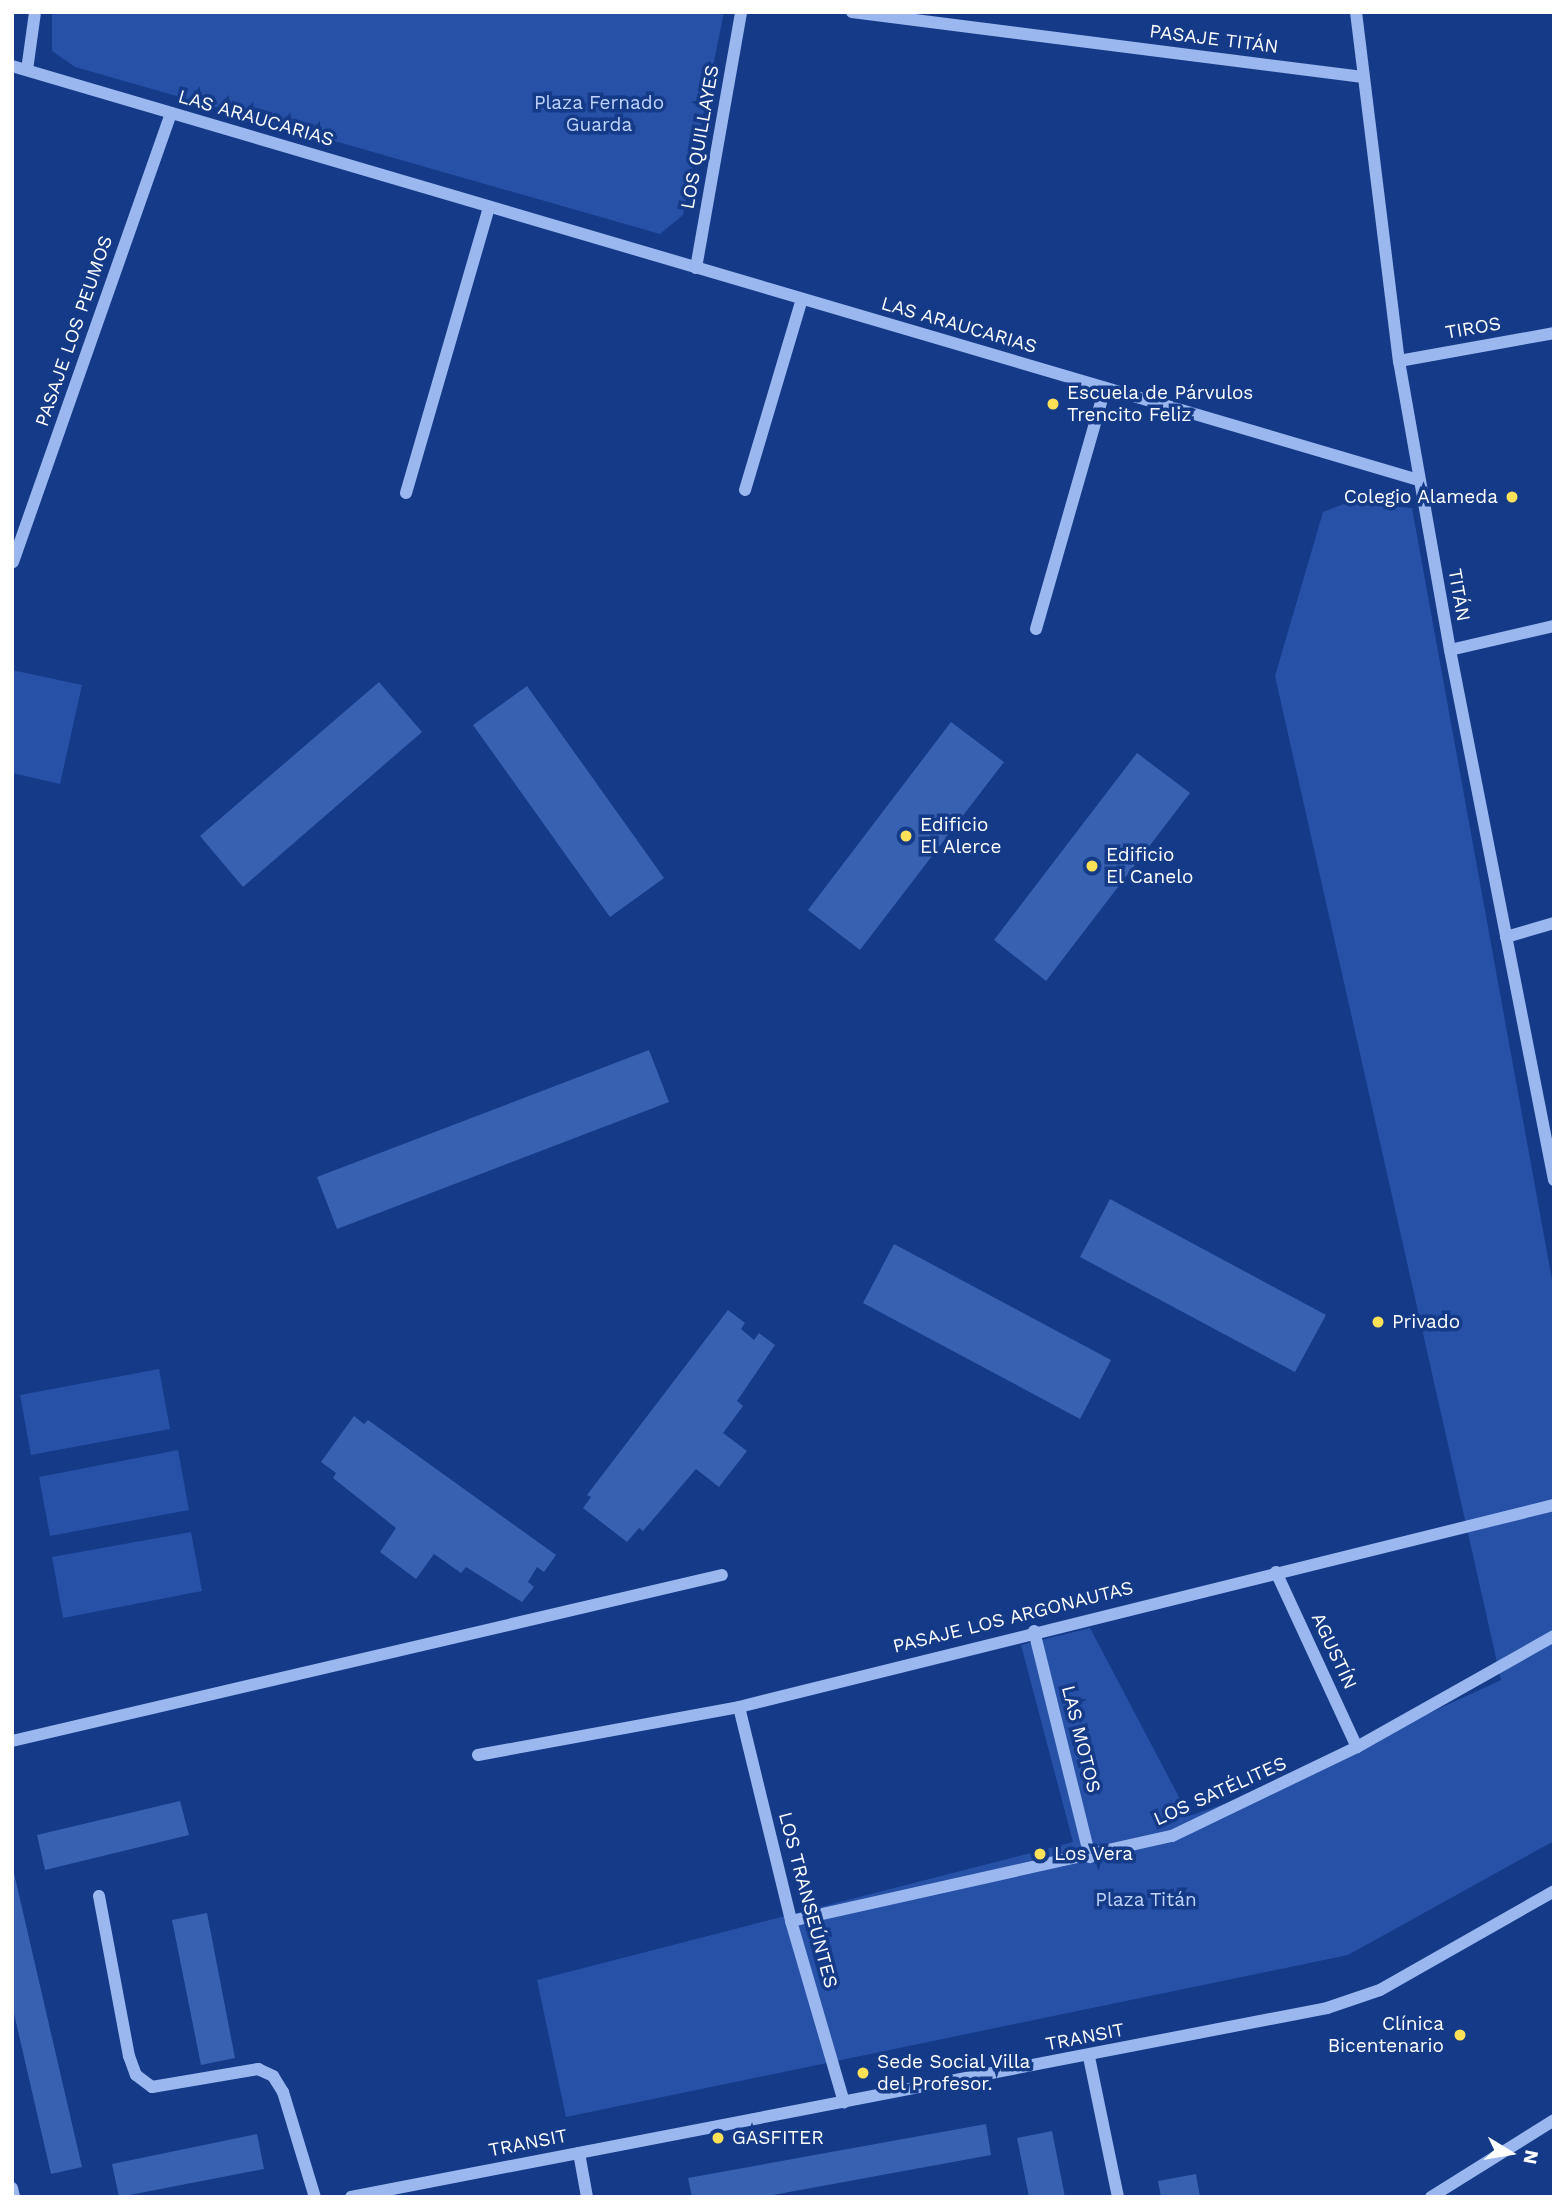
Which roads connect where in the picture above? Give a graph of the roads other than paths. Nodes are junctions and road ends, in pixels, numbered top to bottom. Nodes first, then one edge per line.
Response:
1 (35, 12) edge
2 (741, 12) edge
3 (852, 12) edge
4 (1356, 12) edge
5 (12, 66) edge
6 (26, 70) junction
7 (1363, 77) junction
8 (171, 113) junction
9 (489, 207) junction
10 (696, 268) junction
11 (802, 299) junction
12 (1554, 333) edge
13 (1399, 361) junction
14 (1105, 388) junction
15 (1419, 480) junction
16 (746, 491) dead end
17 (406, 493) dead end
18 (13, 562) edge
19 (1554, 626) edge
20 (1036, 629) dead end
21 (1450, 650) junction
22 (1554, 923) edge
23 (1506, 937) junction
24 (1554, 1180) edge
25 (1554, 1505) edge
26 (1276, 1573) junction
27 (722, 1575) dead end
28 (1034, 1631) junction
29 (1554, 1636) edge
30 (739, 1707) junction
31 (12, 1741) edge
32 (1357, 1747) junction
33 (478, 1755) dead end
34 (1090, 1857) junction
35 (1554, 1891) edge
36 (99, 1896) dead end
37 (791, 1921) junction
38 (1089, 2057) junction
39 (844, 2102) junction
40 (1554, 2120) edge
41 (579, 2153) junction
42 (12, 2188) edge
43 (15, 2197) edge
44 (315, 2197) edge
45 (351, 2197) edge
46 (587, 2197) edge
47 (1118, 2197) edge
48 (1432, 2197) edge

1 - 6 street
2 - 10 street, LOS QUILLAYES
3 - 7 street, PASAJE TITÁN
4 - 7 street, TITÁN
5 - 6 street, LAS ARAUCARIAS
6 - 8 street, LAS ARAUCARIAS
7 - 13 street, TITÁN
8 - 9 street, LAS ARAUCARIAS
8 - 18 street, PASAJE LOS PEUMOS
9 - 10 street, LAS ARAUCARIAS
9 - 17 street
10 - 11 street, LAS ARAUCARIAS
11 - 14 street, LAS ARAUCARIAS
11 - 16 street
12 - 13 street, TIROS
13 - 15 street, TITÁN
14 - 15 street, LAS ARAUCARIAS
14 - 20 street
15 - 21 street, TITÁN
19 - 21 street
21 - 23 street, TITÁN
22 - 23 street
23 - 24 street, TITÁN
25 - 26 street, PASAJE LOS ARGONAUTAS
26 - 28 street, PASAJE LOS ARGONAUTAS
26 - 32 street, AGUSTÍN
27 - 31 street
28 - 30 street, PASAJE LOS ARGONAUTAS
28 - 34 street, LAS MOTOS
29 - 32 street, LOS SATÉLITES
30 - 33 street, PASAJE LOS ARGONAUTAS
30 - 37 street, LOS TRANSEÚNTES
32 - 34 street, LOS SATÉLITES
34 - 37 street, LOS SATÉLITES
35 - 38 street, TRANSIT
36 - 44 street
37 - 39 street, LOS TRANSEÚNTES
38 - 39 street, TRANSIT
38 - 47 street
39 - 41 street, TRANSIT
40 - 48 street
41 - 45 street, TRANSIT
41 - 46 street
42 - 43 street

